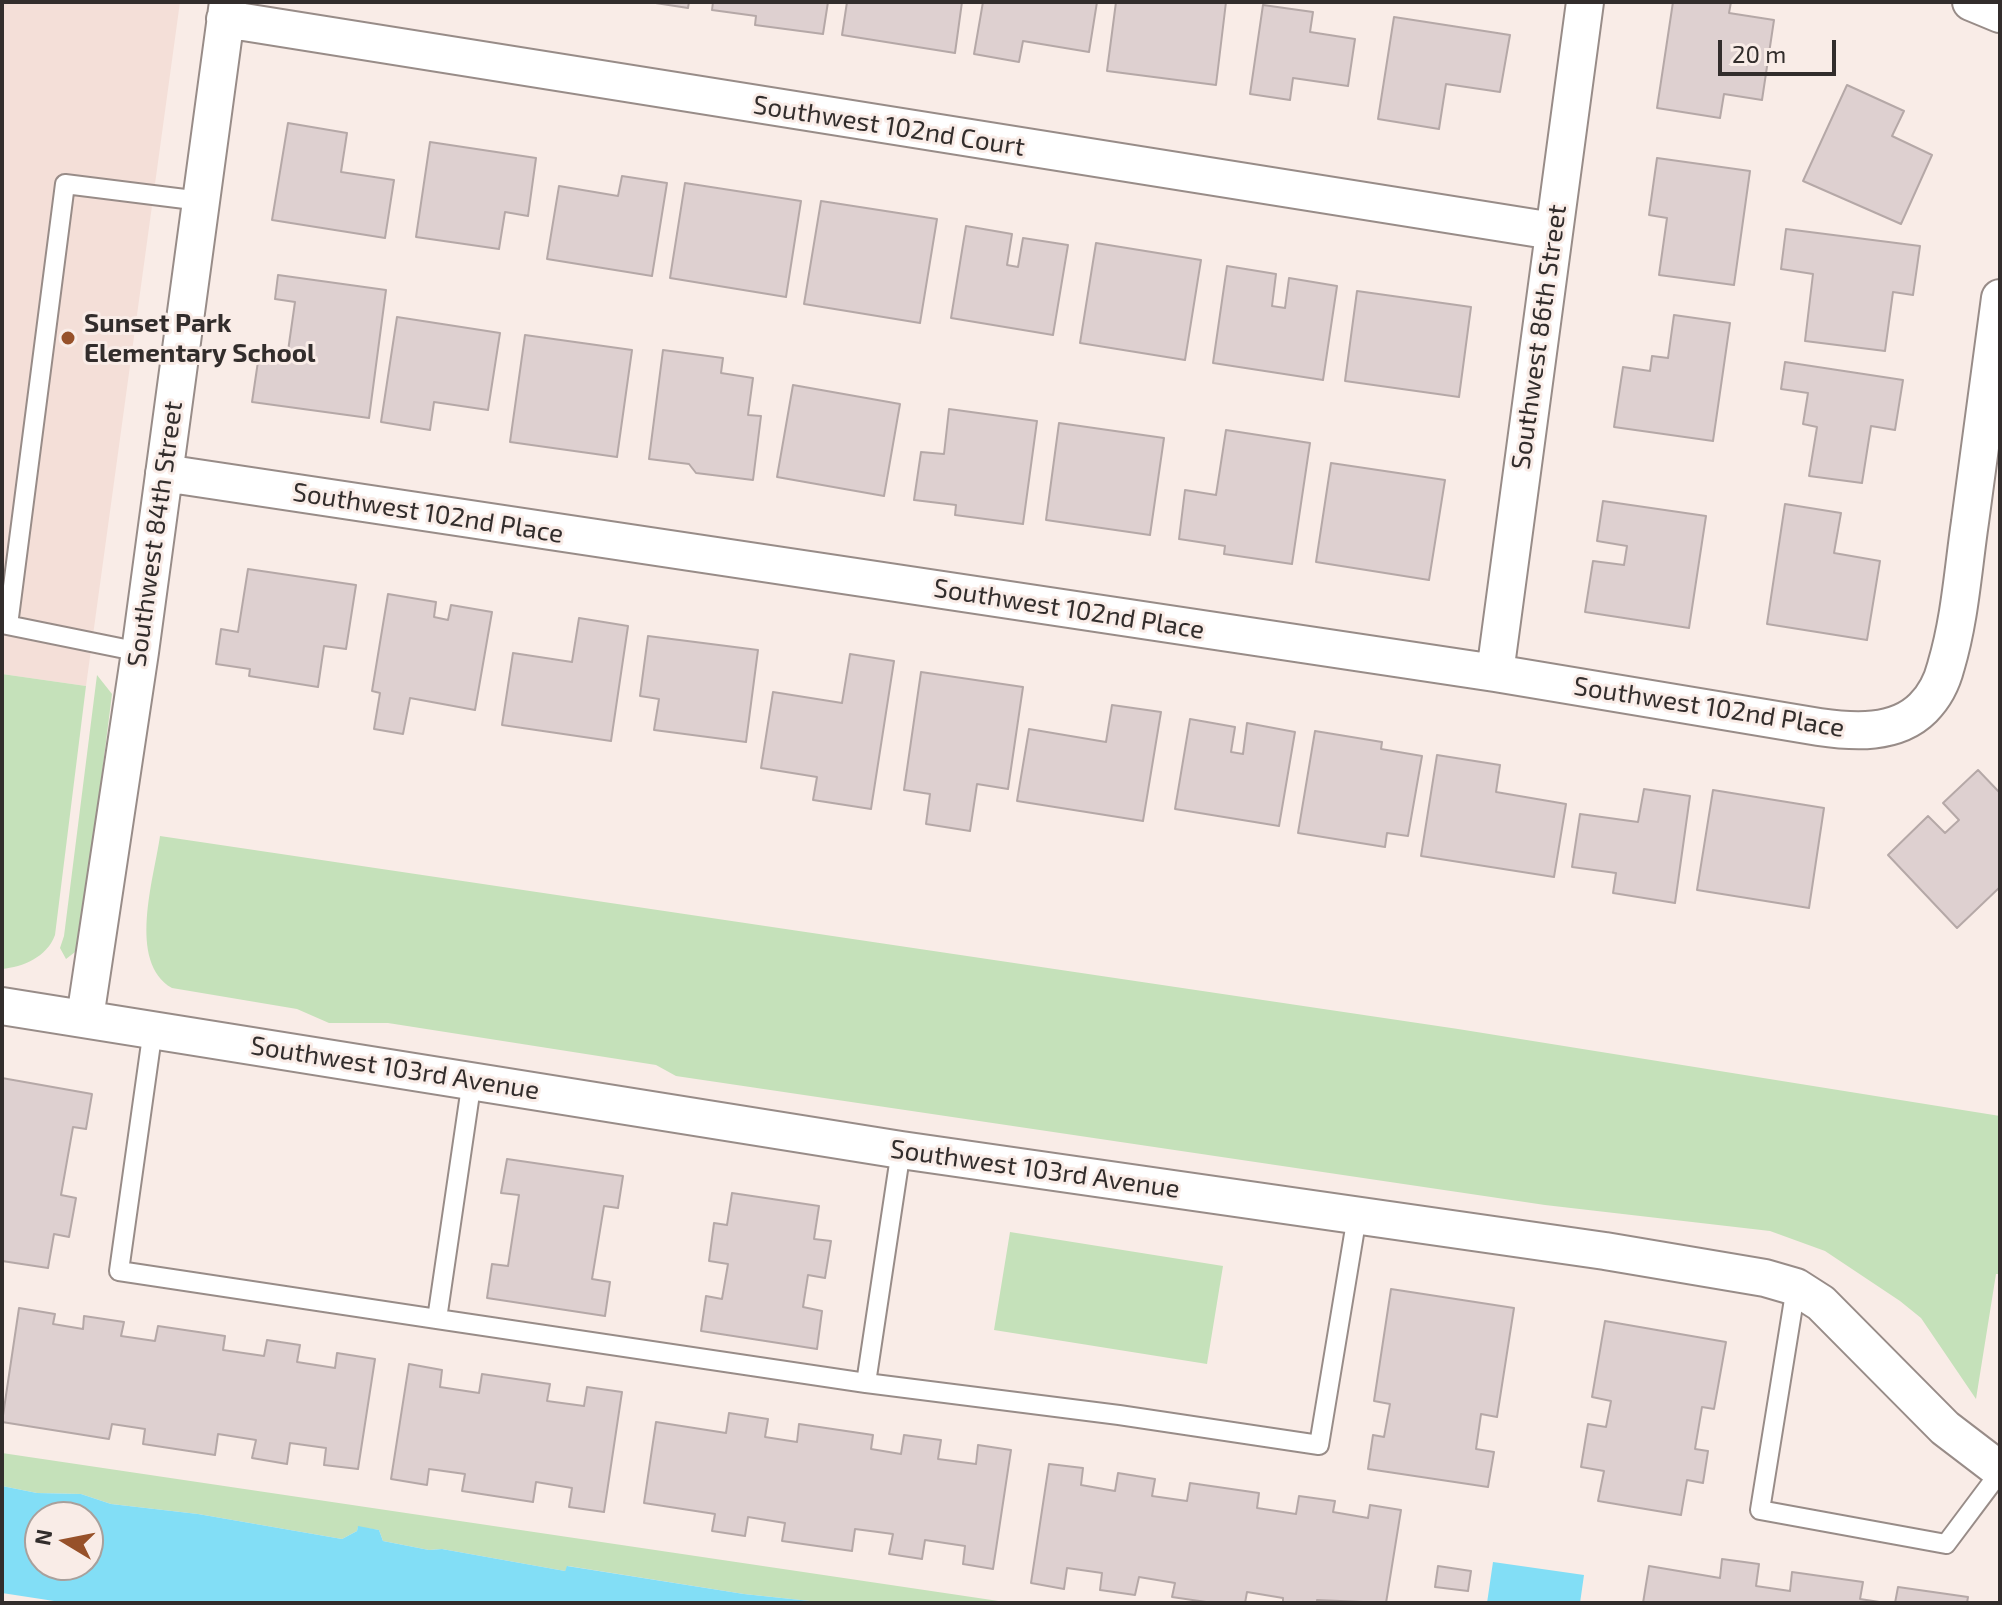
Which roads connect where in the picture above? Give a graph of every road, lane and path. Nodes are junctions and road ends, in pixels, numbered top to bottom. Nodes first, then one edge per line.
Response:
1 (1585, 2) edge
2 (1971, 2) edge
3 (227, 11) edge
4 (2000, 14) edge
5 (201, 201) junction
6 (1553, 231) junction
7 (2000, 298) edge
8 (164, 473) junction
9 (5, 624) edge
10 (140, 652) junction
11 (1495, 673) junction
12 (2, 1006) edge
13 (85, 1018) junction
14 (153, 1029) junction
15 (472, 1080) junction
16 (901, 1150) junction
17 (1357, 1216) junction
18 (1796, 1287) junction
19 (437, 1319) junction
20 (866, 1383) junction
21 (2000, 1471) edge

1 - 6 street, Southwest 86th Street
2 - 4 street
3 - 5 street, Southwest 84th Street
3 - 6 street, Southwest 102nd Court
5 - 8 street, Southwest 84th Street
5 - 9 lane
6 - 11 street, Southwest 86th Street
7 - 11 street, Southwest 102nd Place
8 - 10 street, Southwest 84th Street
8 - 11 street, Southwest 102nd Place
9 - 10 lane
10 - 13 street, Southwest 84th Street
12 - 13 street, Southwest 103rd Avenue
13 - 14 street, Southwest 103rd Avenue
14 - 15 street, Southwest 103rd Avenue
14 - 19 lane
15 - 16 street, Southwest 103rd Avenue
15 - 19 lane
16 - 17 street, Southwest 103rd Avenue
16 - 20 lane
17 - 18 street, Southwest 103rd Avenue
17 - 20 lane
18 - 21 street, Southwest 103rd Avenue
18 - 21 lane
19 - 20 lane

